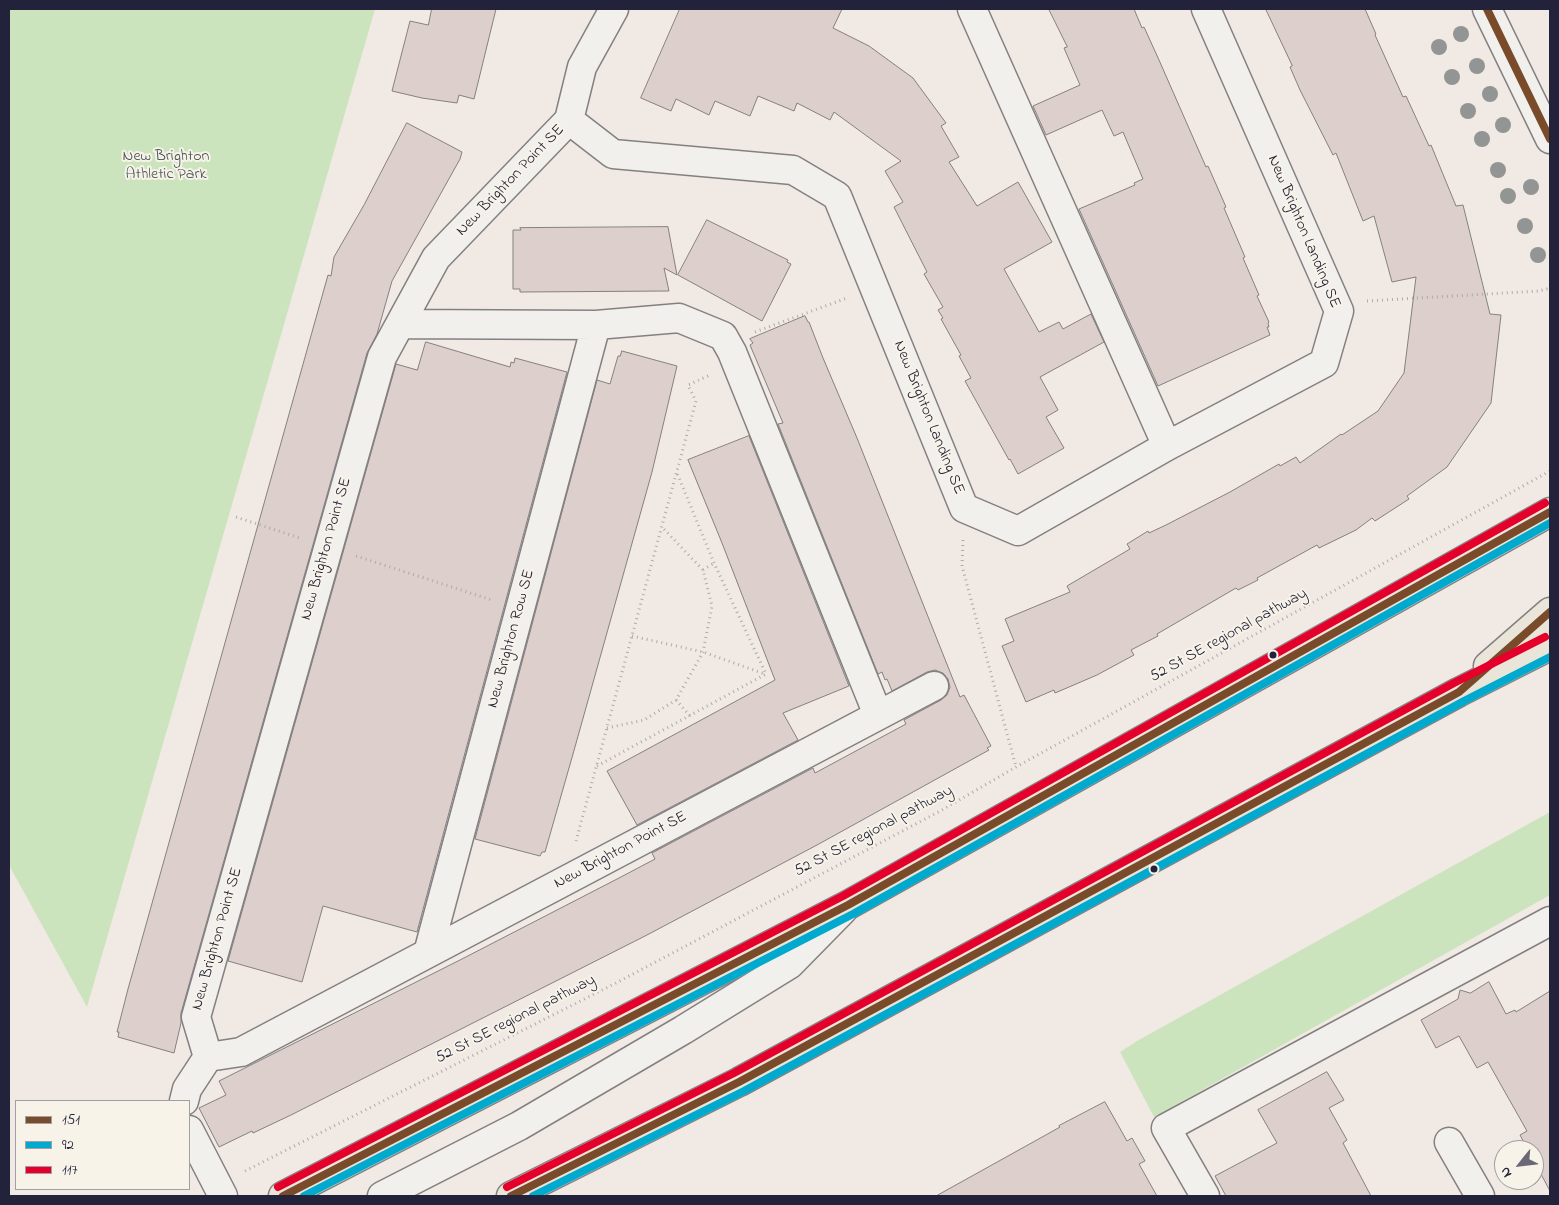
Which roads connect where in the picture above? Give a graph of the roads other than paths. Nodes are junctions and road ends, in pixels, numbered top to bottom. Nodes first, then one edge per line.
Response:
1 (614, 9) edge
2 (972, 9) edge
3 (1206, 9) edge
4 (1487, 9) edge
5 (569, 120) junction
6 (1550, 139) edge
7 (400, 324) junction
8 (596, 326) junction
9 (1167, 446) junction
10 (1550, 512) edge
11 (1550, 612) edge
12 (1550, 646) edge
13 (934, 686) dead end
14 (1459, 692) junction
15 (878, 715) junction
16 (848, 905) junction
17 (1550, 920) edge
18 (428, 953) junction
19 (208, 1056) junction
20 (184, 1100) edge
21 (190, 1132) edge
22 (1449, 1142) dead end
23 (220, 1191) edge
24 (283, 1196) edge
25 (382, 1196) edge
26 (511, 1196) edge
27 (1205, 1196) edge
28 (1480, 1196) edge

1 - 5 street
2 - 9 street
3 - 9 street, New Brighton Landing SE
4 - 6 street
5 - 7 street, New Brighton Point SE
5 - 9 street, New Brighton Landing SE
7 - 8 street
7 - 19 street, New Brighton Point SE
8 - 15 street
8 - 18 street, New Brighton Row SE
10 - 16 main road
11 - 14 main road
12 - 14 main road
13 - 15 street, New Brighton Point SE
14 - 26 main road
15 - 18 street, New Brighton Point SE
16 - 24 main road
16 - 25 street
17 - 27 street
18 - 19 street, New Brighton Point SE
19 - 20 street
21 - 23 street
22 - 28 street

